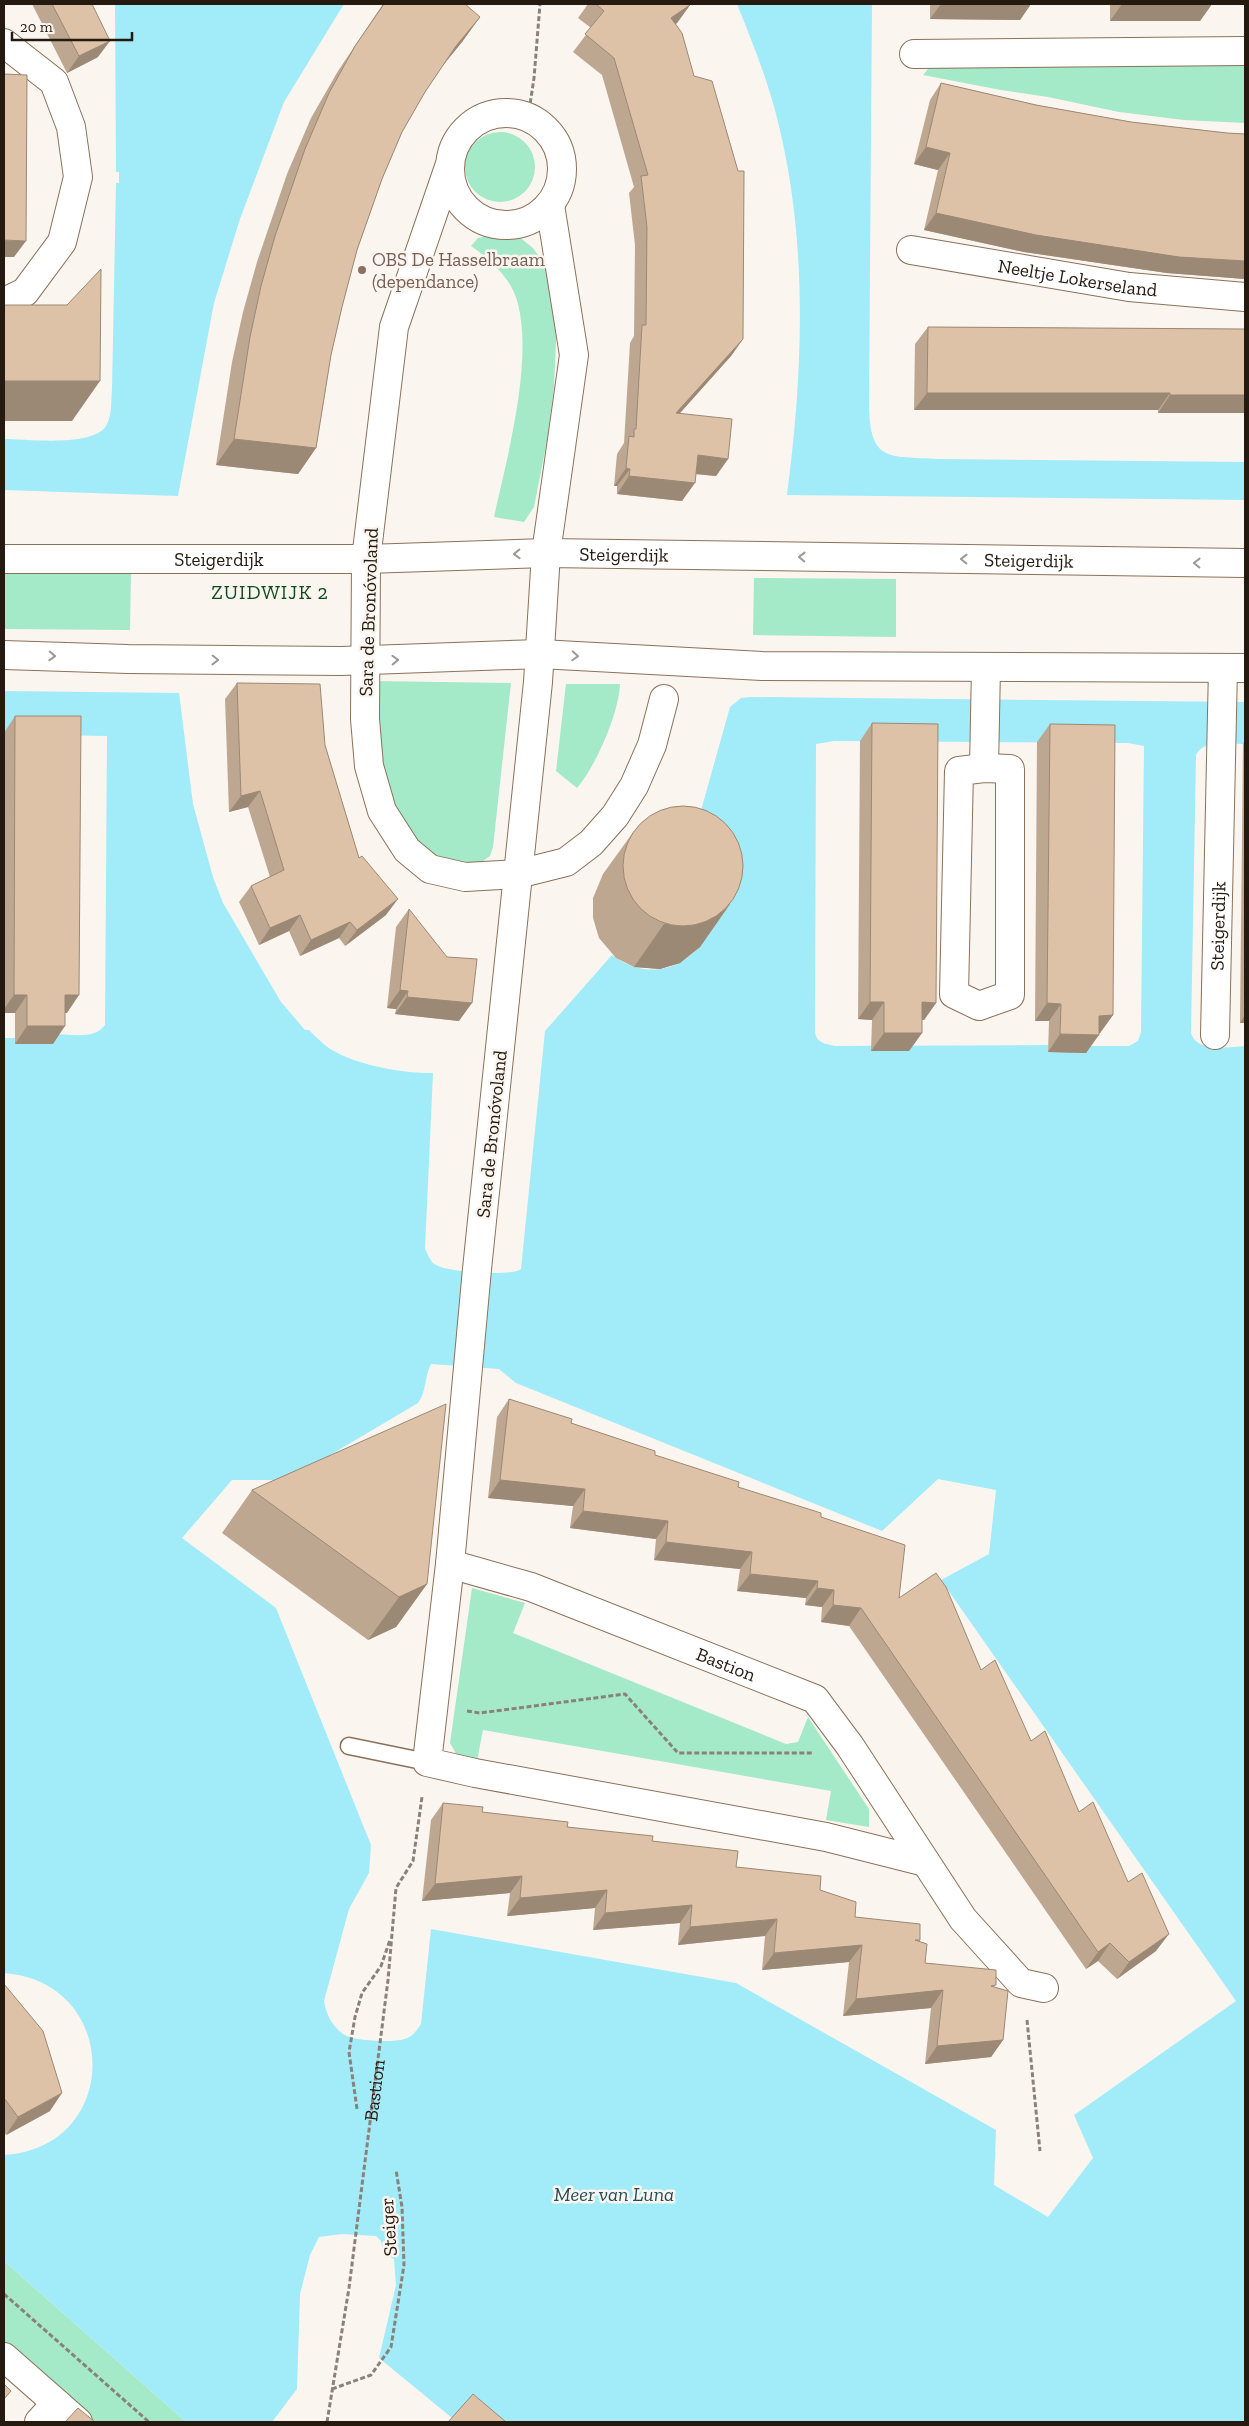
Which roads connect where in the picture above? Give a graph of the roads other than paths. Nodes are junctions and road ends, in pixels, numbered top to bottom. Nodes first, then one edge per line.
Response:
1 (4, 42) edge
2 (1245, 51) edge
3 (914, 54) dead end
4 (449, 167) junction
5 (550, 205) junction
6 (911, 250) dead end
7 (1245, 297) edge
8 (4, 302) edge
9 (546, 553) junction
10 (4, 559) edge
11 (366, 559) junction
12 (1245, 563) edge
13 (540, 654) junction
14 (4, 655) edge
15 (366, 661) junction
16 (986, 667) junction
17 (1234, 668) edge
18 (664, 699) dead end
19 (984, 768) junction
20 (518, 874) junction
21 (1215, 1035) dead end
22 (450, 1564) junction
23 (349, 1746) dead end
24 (427, 1762) junction
25 (926, 1862) junction
26 (1032, 1985) road end
27 (4, 2357) edge
28 (47, 2413) edge
29 (78, 2422) edge

1 - 8 street
2 - 3 street
4 - 5 street
4 - 5 street, Sara de Bronóvoland
4 - 11 street, Sara de Bronóvoland
5 - 9 street, Sara de Bronóvoland
6 - 7 street, Neeltje Lokerseland
9 -> 11 street, Steigerdijk
12 -> 9 street, Steigerdijk
9 - 13 street, Sara de Bronóvoland
10 - 11 street, Steigerdijk
11 - 15 street, Sara de Bronóvoland
15 -> 13 street, Steigerdijk
13 -> 16 street, Steigerdijk
13 - 20 street, Sara de Bronóvoland
14 -> 15 street, Steigerdijk
15 - 20 street, Sara de Bronóvoland
16 - 17 street, Steigerdijk
16 - 19 street
17 - 21 street, Steigerdijk
18 - 20 street, Sara de Bronóvoland
19 - 19 street
20 - 22 street, Sara de Bronóvoland
22 - 24 street
22 - 25 street, Bastion
23 - 24 lane
24 - 25 street
25 - 26 street, Bastion
27 - 28 street
28 - 29 street

